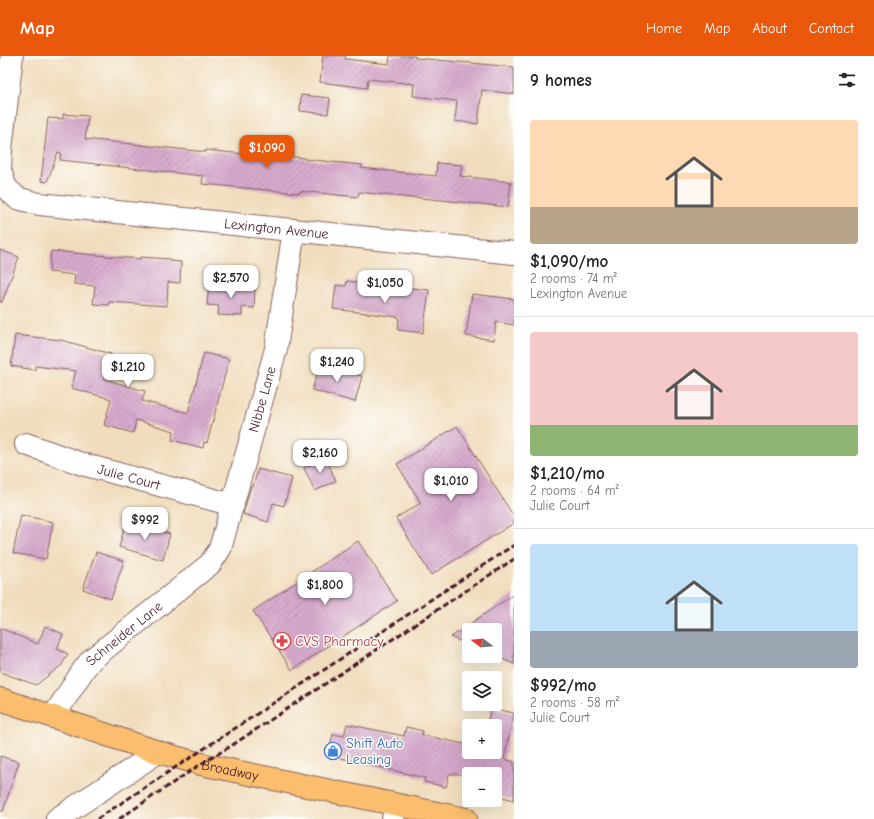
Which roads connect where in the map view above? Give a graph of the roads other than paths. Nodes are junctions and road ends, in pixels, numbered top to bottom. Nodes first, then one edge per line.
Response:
1 (12, 56) edge
2 (294, 230) junction
3 (514, 253) edge
4 (26, 444) dead end
5 (233, 505) junction
6 (210, 564) joint
7 (0, 699) edge
8 (53, 717) junction
9 (158, 752) junction
10 (395, 812) edge
11 (56, 819) edge
12 (466, 819) edge

1 - 2 street, Lexington Avenue
2 - 3 street, Lexington Avenue
2 - 5 street, Nibbe Lane
4 - 5 street, Julie Court
5 - 6 street, Nibbe Lane
6 - 8 street, Schneider Lane
7 - 8 main road, Broadway
8 - 9 main road, Broadway
9 - 10 main road, Broadway
9 - 11 street
10 - 12 main road, Broadway

